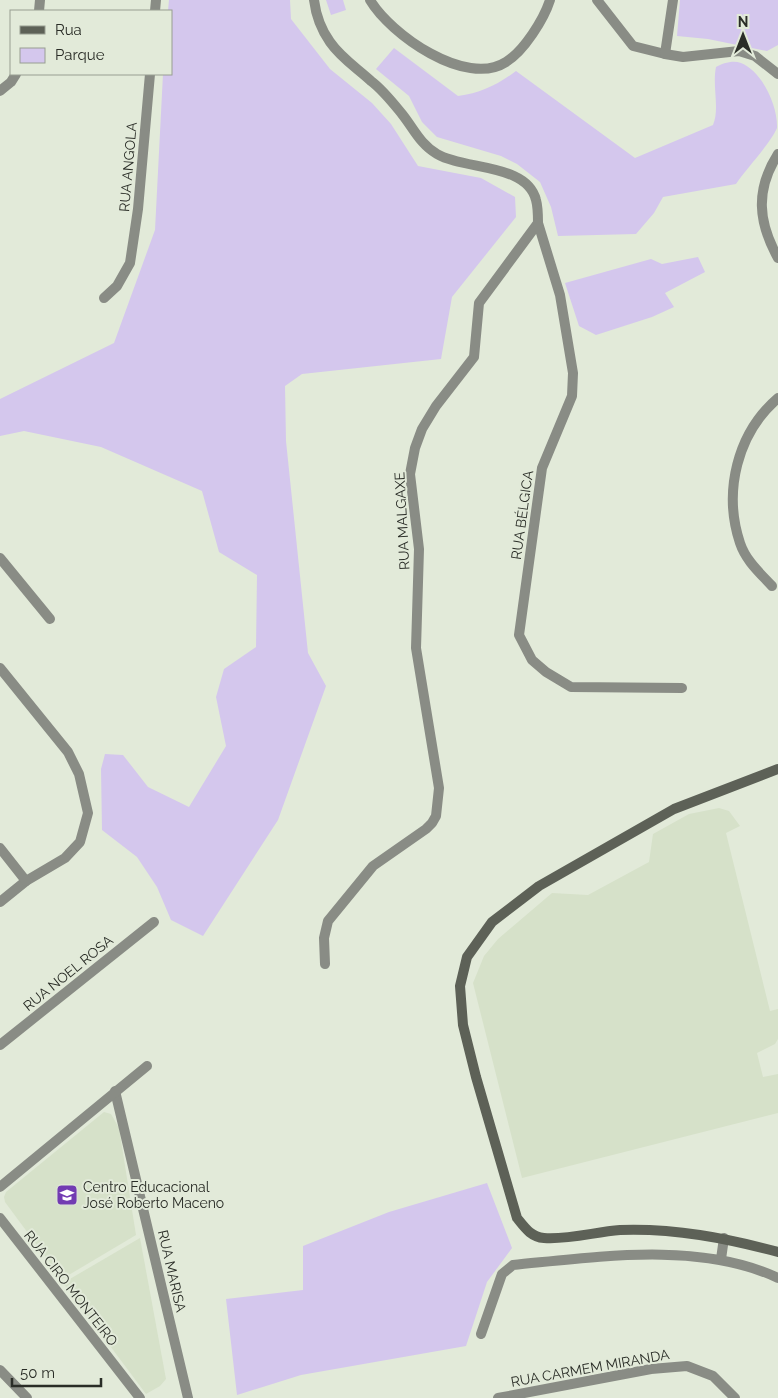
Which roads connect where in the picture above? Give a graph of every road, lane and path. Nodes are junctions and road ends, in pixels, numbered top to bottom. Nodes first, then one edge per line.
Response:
1 (314, 0) edge
2 (370, 0) edge
3 (550, 0) edge
4 (597, 0) edge
5 (673, 0) edge
6 (665, 54) junction
7 (778, 74) edge
8 (15, 75) edge
9 (150, 75) edge
10 (0, 91) edge
11 (778, 154) edge
12 (538, 223) junction
13 (778, 258) edge
14 (104, 298) dead end
15 (778, 398) edge
16 (0, 558) edge
17 (772, 586) dead end
18 (50, 619) dead end
19 (0, 668) edge
20 (682, 688) dead end
21 (778, 769) edge
22 (0, 848) edge
23 (26, 881) junction
24 (0, 902) edge
25 (154, 922) dead end
26 (325, 964) dead end
27 (0, 1045) edge
28 (147, 1066) dead end
29 (115, 1091) junction
30 (0, 1187) edge
31 (0, 1218) edge
32 (724, 1238) junction
33 (778, 1252) edge
34 (721, 1259) junction
35 (778, 1278) edge
36 (481, 1334) dead end
37 (0, 1370) edge
38 (27, 1398) edge
39 (140, 1398) edge
40 (188, 1398) edge
41 (498, 1398) edge
42 (736, 1398) edge

1 - 12 street
2 - 3 street
4 - 6 street
5 - 6 street
6 - 7 street
8 - 10 street
9 - 14 street, RUA ANGOLA
11 - 13 street
12 - 20 street, RUA BÉLGICA
12 - 26 street, RUA MALGAXE
15 - 17 street
16 - 18 street
19 - 23 street
21 - 32 street
22 - 23 street
23 - 24 street
25 - 27 street, RUA NOEL ROSA
28 - 29 street
29 - 30 street
29 - 40 street, RUA MARISA
31 - 39 street, RUA CIRO MONTEIRO
32 - 33 street
32 - 34 street
34 - 35 street
34 - 36 street
37 - 38 street
41 - 42 street, RUA CARMEM MIRANDA

